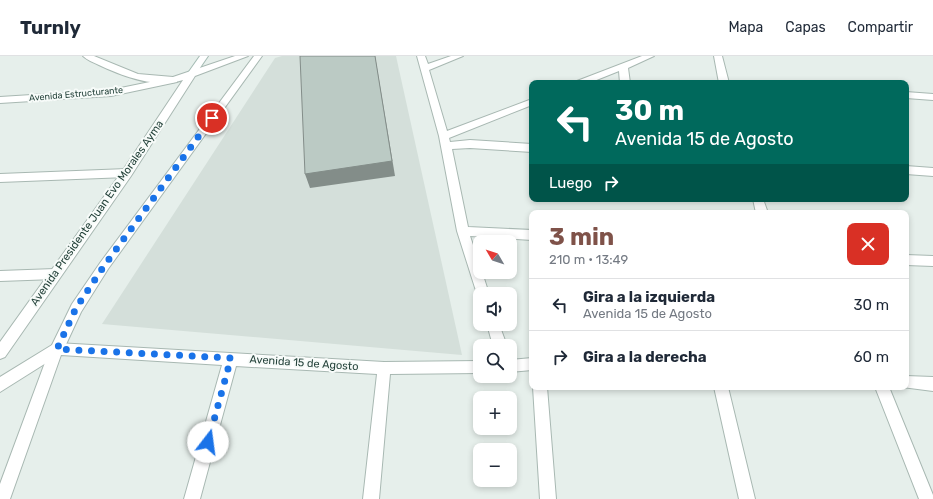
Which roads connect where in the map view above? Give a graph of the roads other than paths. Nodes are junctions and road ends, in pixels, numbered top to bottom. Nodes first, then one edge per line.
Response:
1 (87, 56) edge
2 (204, 56) edge
3 (244, 56) edge
4 (258, 56) edge
5 (421, 56) edge
6 (460, 56) edge
7 (650, 56) edge
8 (718, 56) edge
9 (623, 67) junction
10 (425, 68) junction
11 (192, 73) junction
12 (174, 80) junction
13 (588, 80) edge
14 (625, 80) edge
15 (723, 80) edge
16 (909, 95) edge
17 (933, 97) edge
18 (0, 100) edge
19 (529, 103) edge
20 (445, 141) junction
21 (529, 148) edge
22 (909, 170) edge
23 (933, 172) edge
24 (127, 173) junction
25 (0, 178) edge
26 (463, 231) junction
27 (529, 236) edge
28 (909, 260) edge
29 (933, 261) edge
30 (55, 274) junction
31 (0, 276) edge
32 (481, 287) edge
33 (57, 349) junction
34 (0, 353) edge
35 (231, 358) junction
36 (529, 364) edge
37 (517, 365) edge
38 (473, 367) edge
39 (384, 368) junction
40 (909, 382) edge
41 (933, 384) edge
42 (0, 386) edge
43 (540, 390) edge
44 (722, 390) edge
45 (883, 390) edge
46 (2, 499) edge
47 (192, 499) edge
48 (371, 499) edge
49 (548, 499) edge
50 (747, 499) edge
51 (927, 499) edge

1 - 12 street
2 - 11 street, Avenida Presidente Juan Evo Morales Ayma
3 - 11 street, Avenida Estructurante
4 - 33 street
5 - 10 street
6 - 10 street
7 - 9 street
8 - 15 street
9 - 13 street
9 - 14 street
10 - 20 street
11 - 12 street, Avenida Estructurante
11 - 24 street, Avenida Presidente Juan Evo Morales Ayma
12 - 18 street, Avenida Estructurante
16 - 17 street
19 - 20 street
20 - 21 street
20 - 26 street
22 - 23 street
24 - 25 street
24 - 30 street, Avenida Presidente Juan Evo Morales Ayma
26 - 27 street
26 - 32 street
28 - 29 street
30 - 31 street
30 - 34 street, Avenida Presidente Juan Evo Morales Ayma
33 - 35 street, Avenida 15 de Agosto
33 - 42 street
33 - 46 street
35 - 39 street, Avenida 15 de Agosto
35 - 47 street
36 - 37 street
38 - 39 street, Avenida 15 de Agosto
39 - 48 street
40 - 41 street
43 - 49 street
44 - 50 street
45 - 51 street

